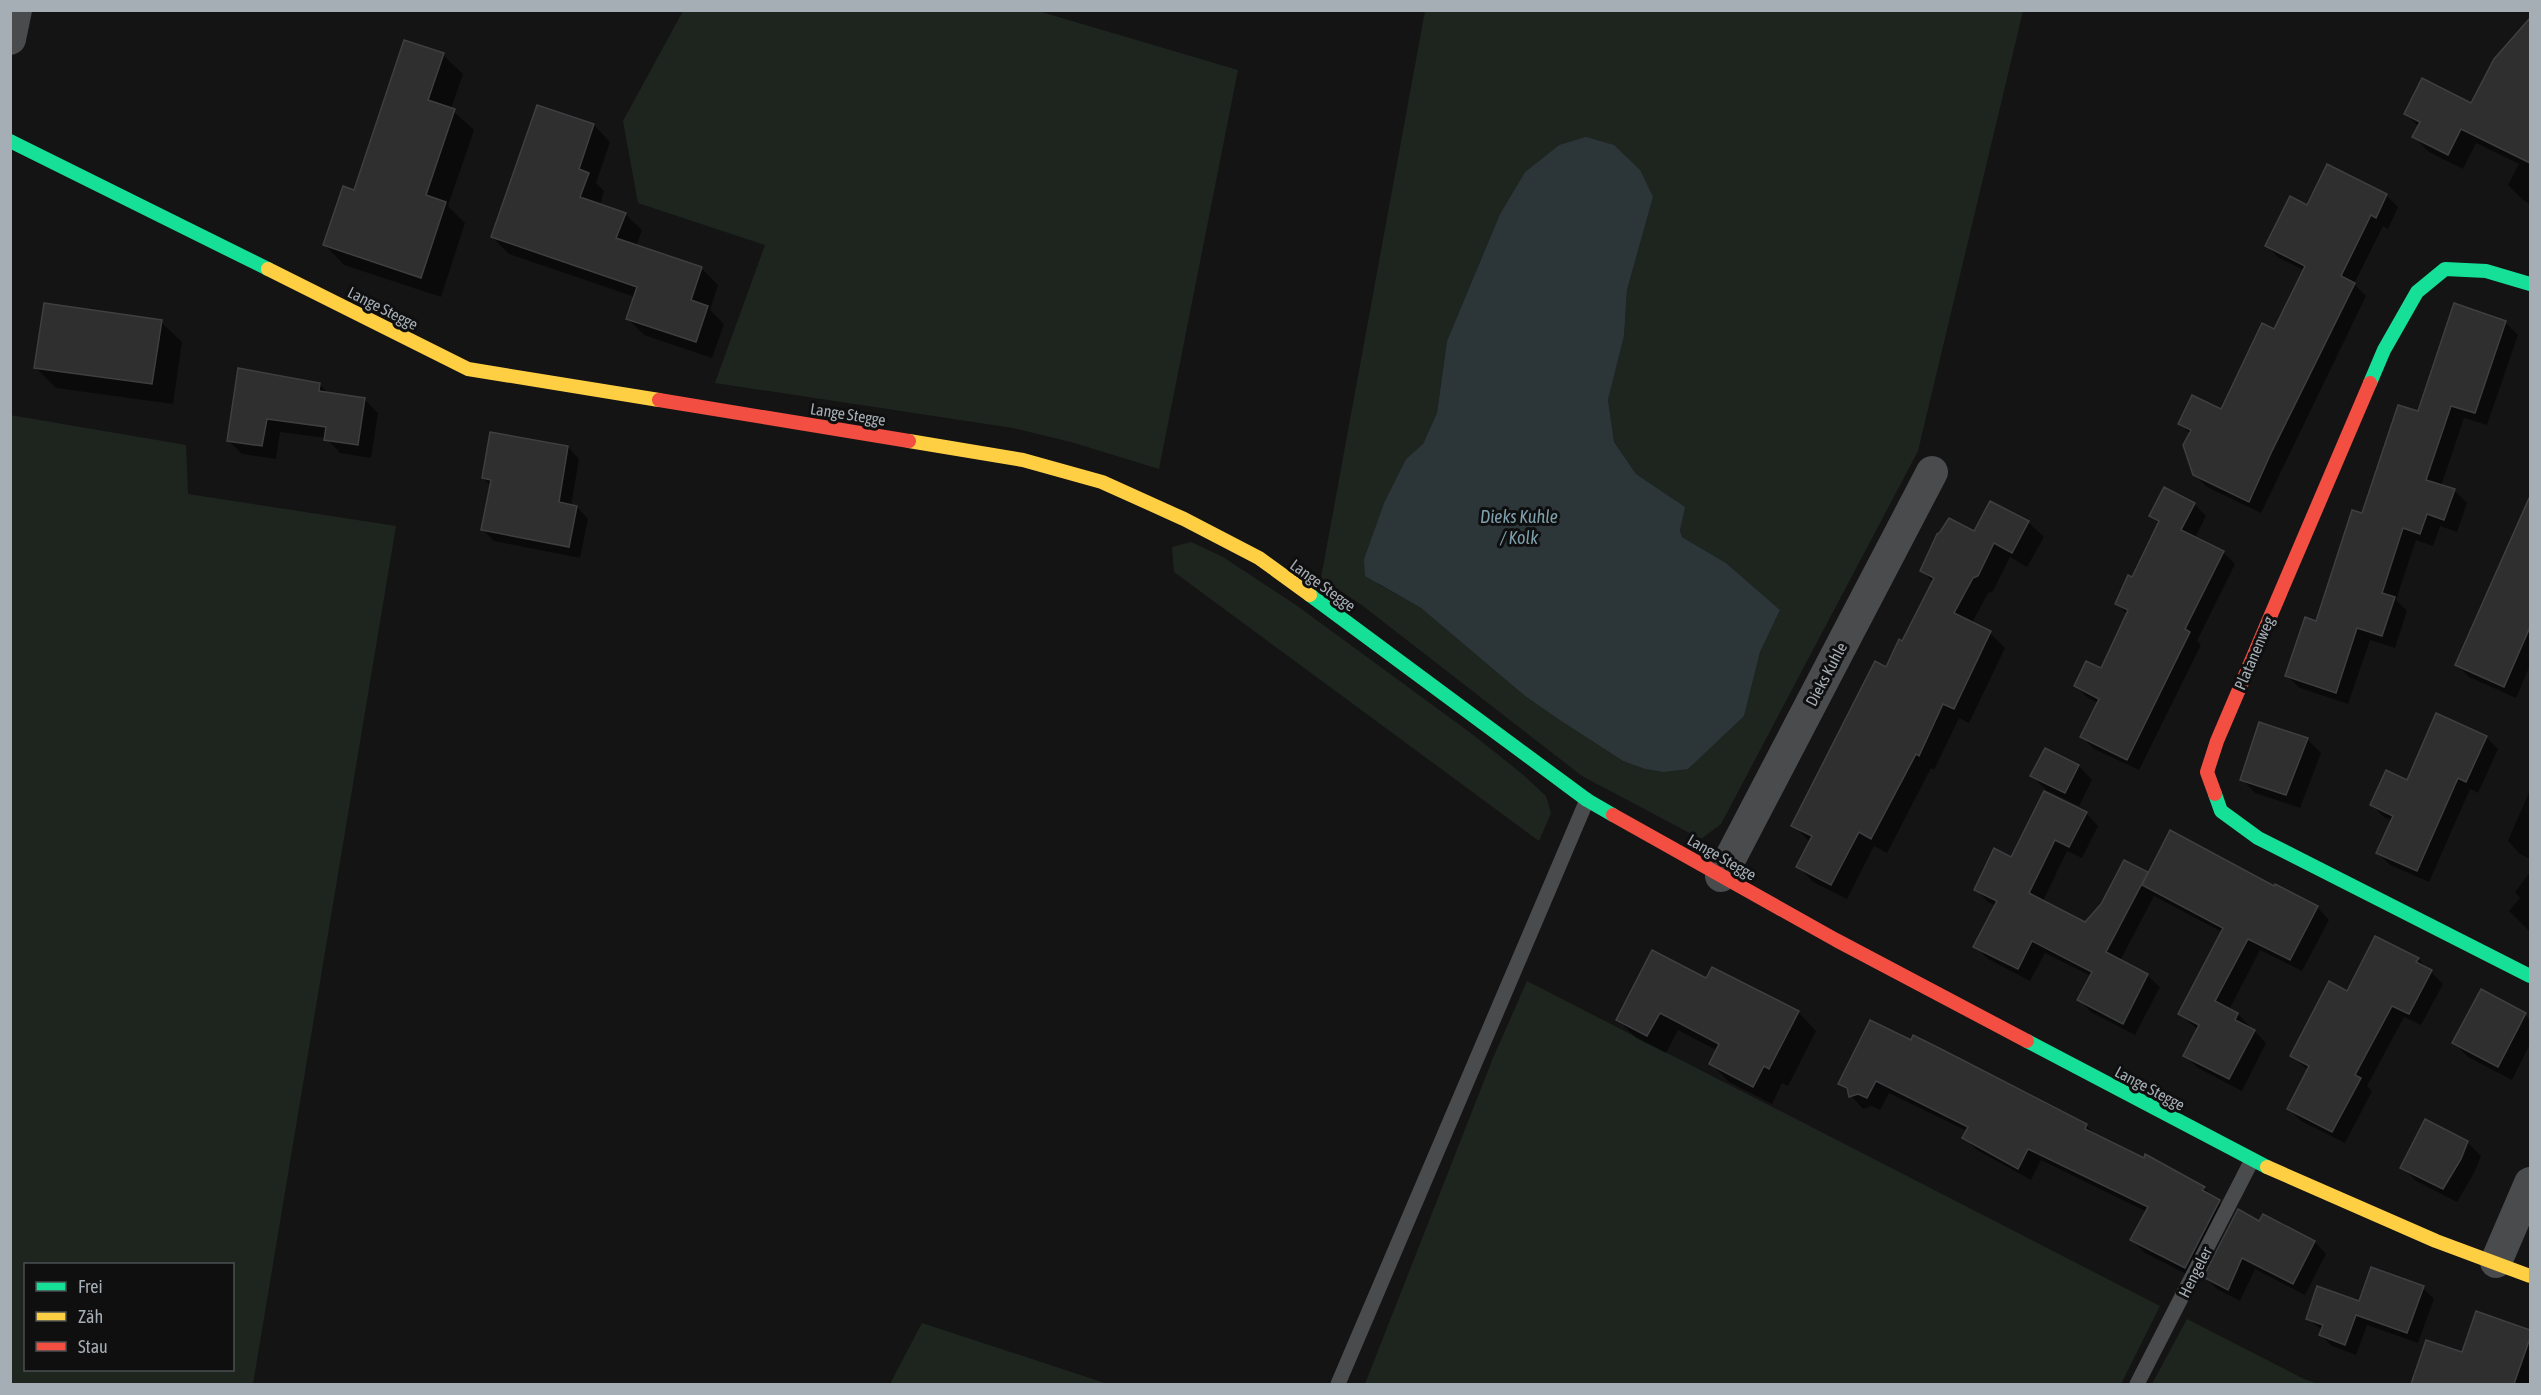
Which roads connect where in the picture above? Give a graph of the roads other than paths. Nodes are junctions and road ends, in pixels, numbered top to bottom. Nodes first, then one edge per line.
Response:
1 (15, 10) edge
2 (10, 39) edge
3 (10, 141) edge
4 (2530, 284) edge
5 (1932, 472) dead end
6 (1587, 800) junction
7 (1721, 876) junction
8 (2530, 976) edge
9 (2252, 1160) junction
10 (2530, 1183) edge
11 (2496, 1262) junction
12 (2530, 1276) edge
13 (1338, 1384) edge
14 (2137, 1384) edge

1 - 2 street
3 - 6 street, Lange Stegge
4 - 8 street, Platanenweg
5 - 7 street, Dieks Kuhle
6 - 7 street, Lange Stegge
6 - 13 lane
7 - 9 street, Lange Stegge
9 - 11 street, Lange Stegge
9 - 14 lane, Hengeler
10 - 11 street
11 - 12 street, Lange Stegge

